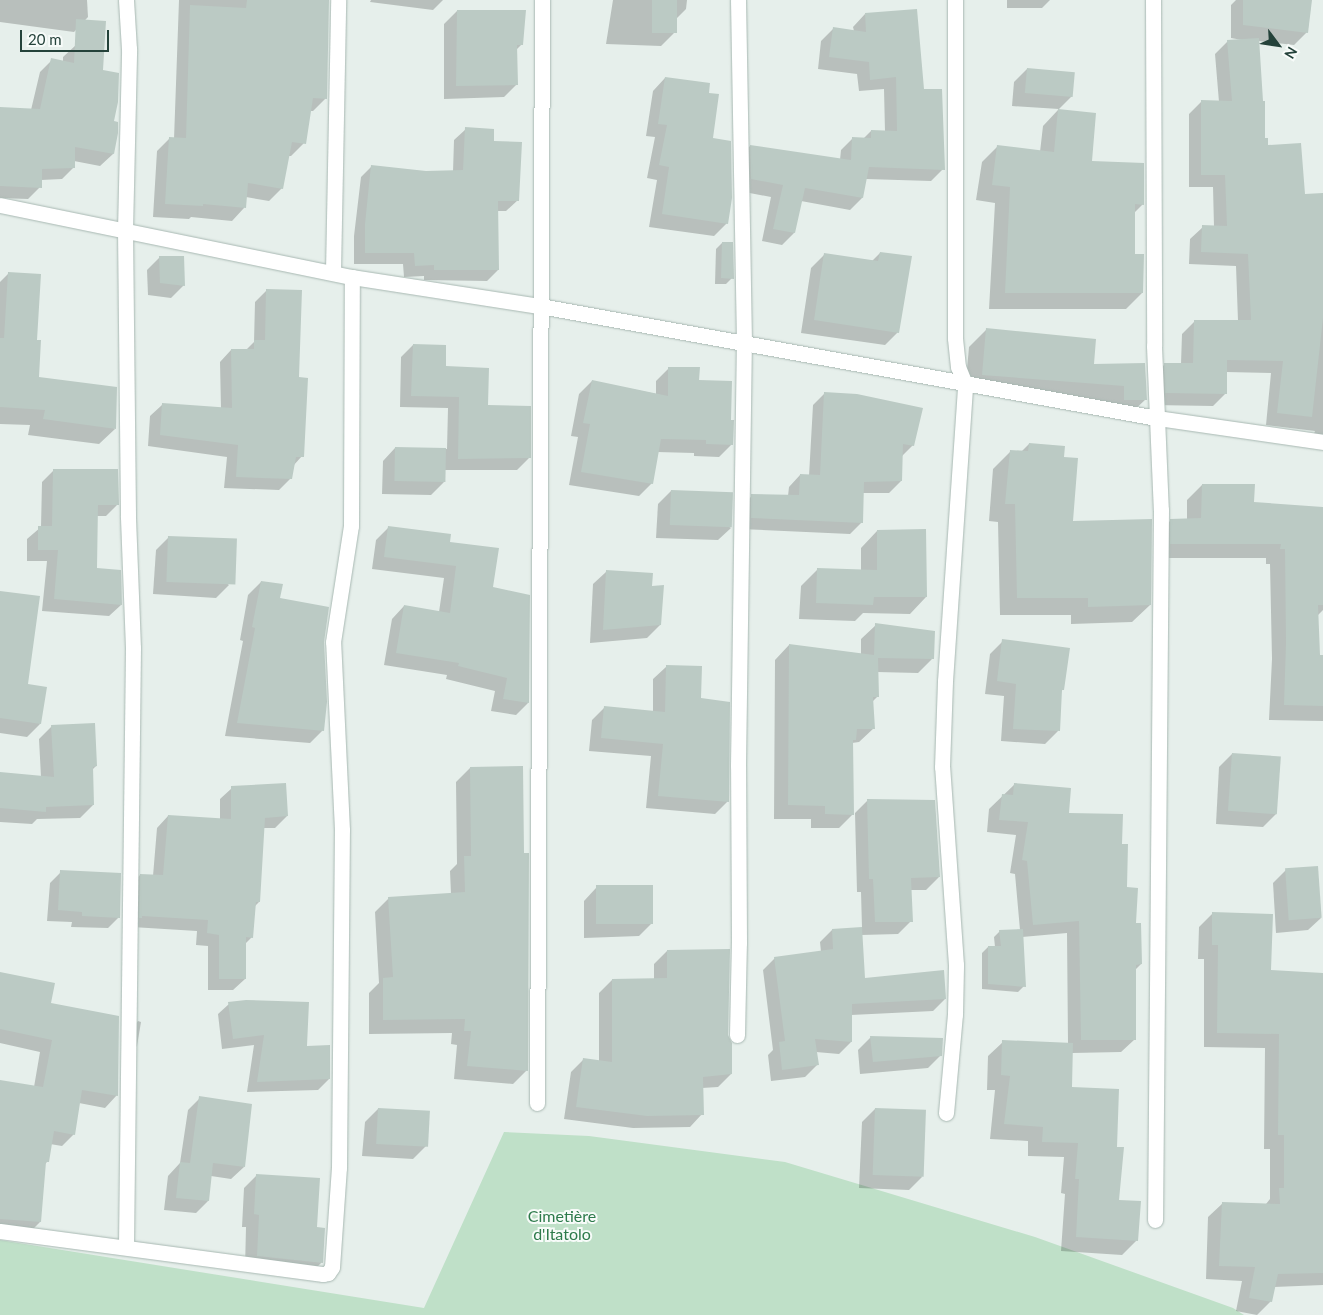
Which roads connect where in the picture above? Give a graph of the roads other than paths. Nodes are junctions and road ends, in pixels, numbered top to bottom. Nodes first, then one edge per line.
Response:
1 (126, 0) edge
2 (338, 0) edge
3 (542, 0) edge
4 (738, 0) edge
5 (955, 0) edge
6 (1153, 0) edge
7 (0, 205) edge
8 (124, 231) junction
9 (333, 272) junction
10 (352, 277) junction
11 (540, 306) junction
12 (744, 343) junction
13 (965, 384) junction
14 (1157, 418) junction
15 (1323, 442) edge
16 (736, 1035) dead end
17 (537, 1102) dead end
18 (946, 1114) dead end
19 (1155, 1220) dead end
20 (0, 1231) edge
21 (126, 1246) junction

1 - 8 street
2 - 9 street
3 - 11 street
4 - 12 street
5 - 13 street
6 - 14 street
7 - 8 street
8 - 9 street
8 - 21 street
9 - 10 street
10 - 11 street
10 - 21 street
11 - 12 street
11 - 17 street
12 - 13 street
12 - 16 street
13 - 14 street
13 - 18 street
14 - 15 street
14 - 19 street
20 - 21 street

